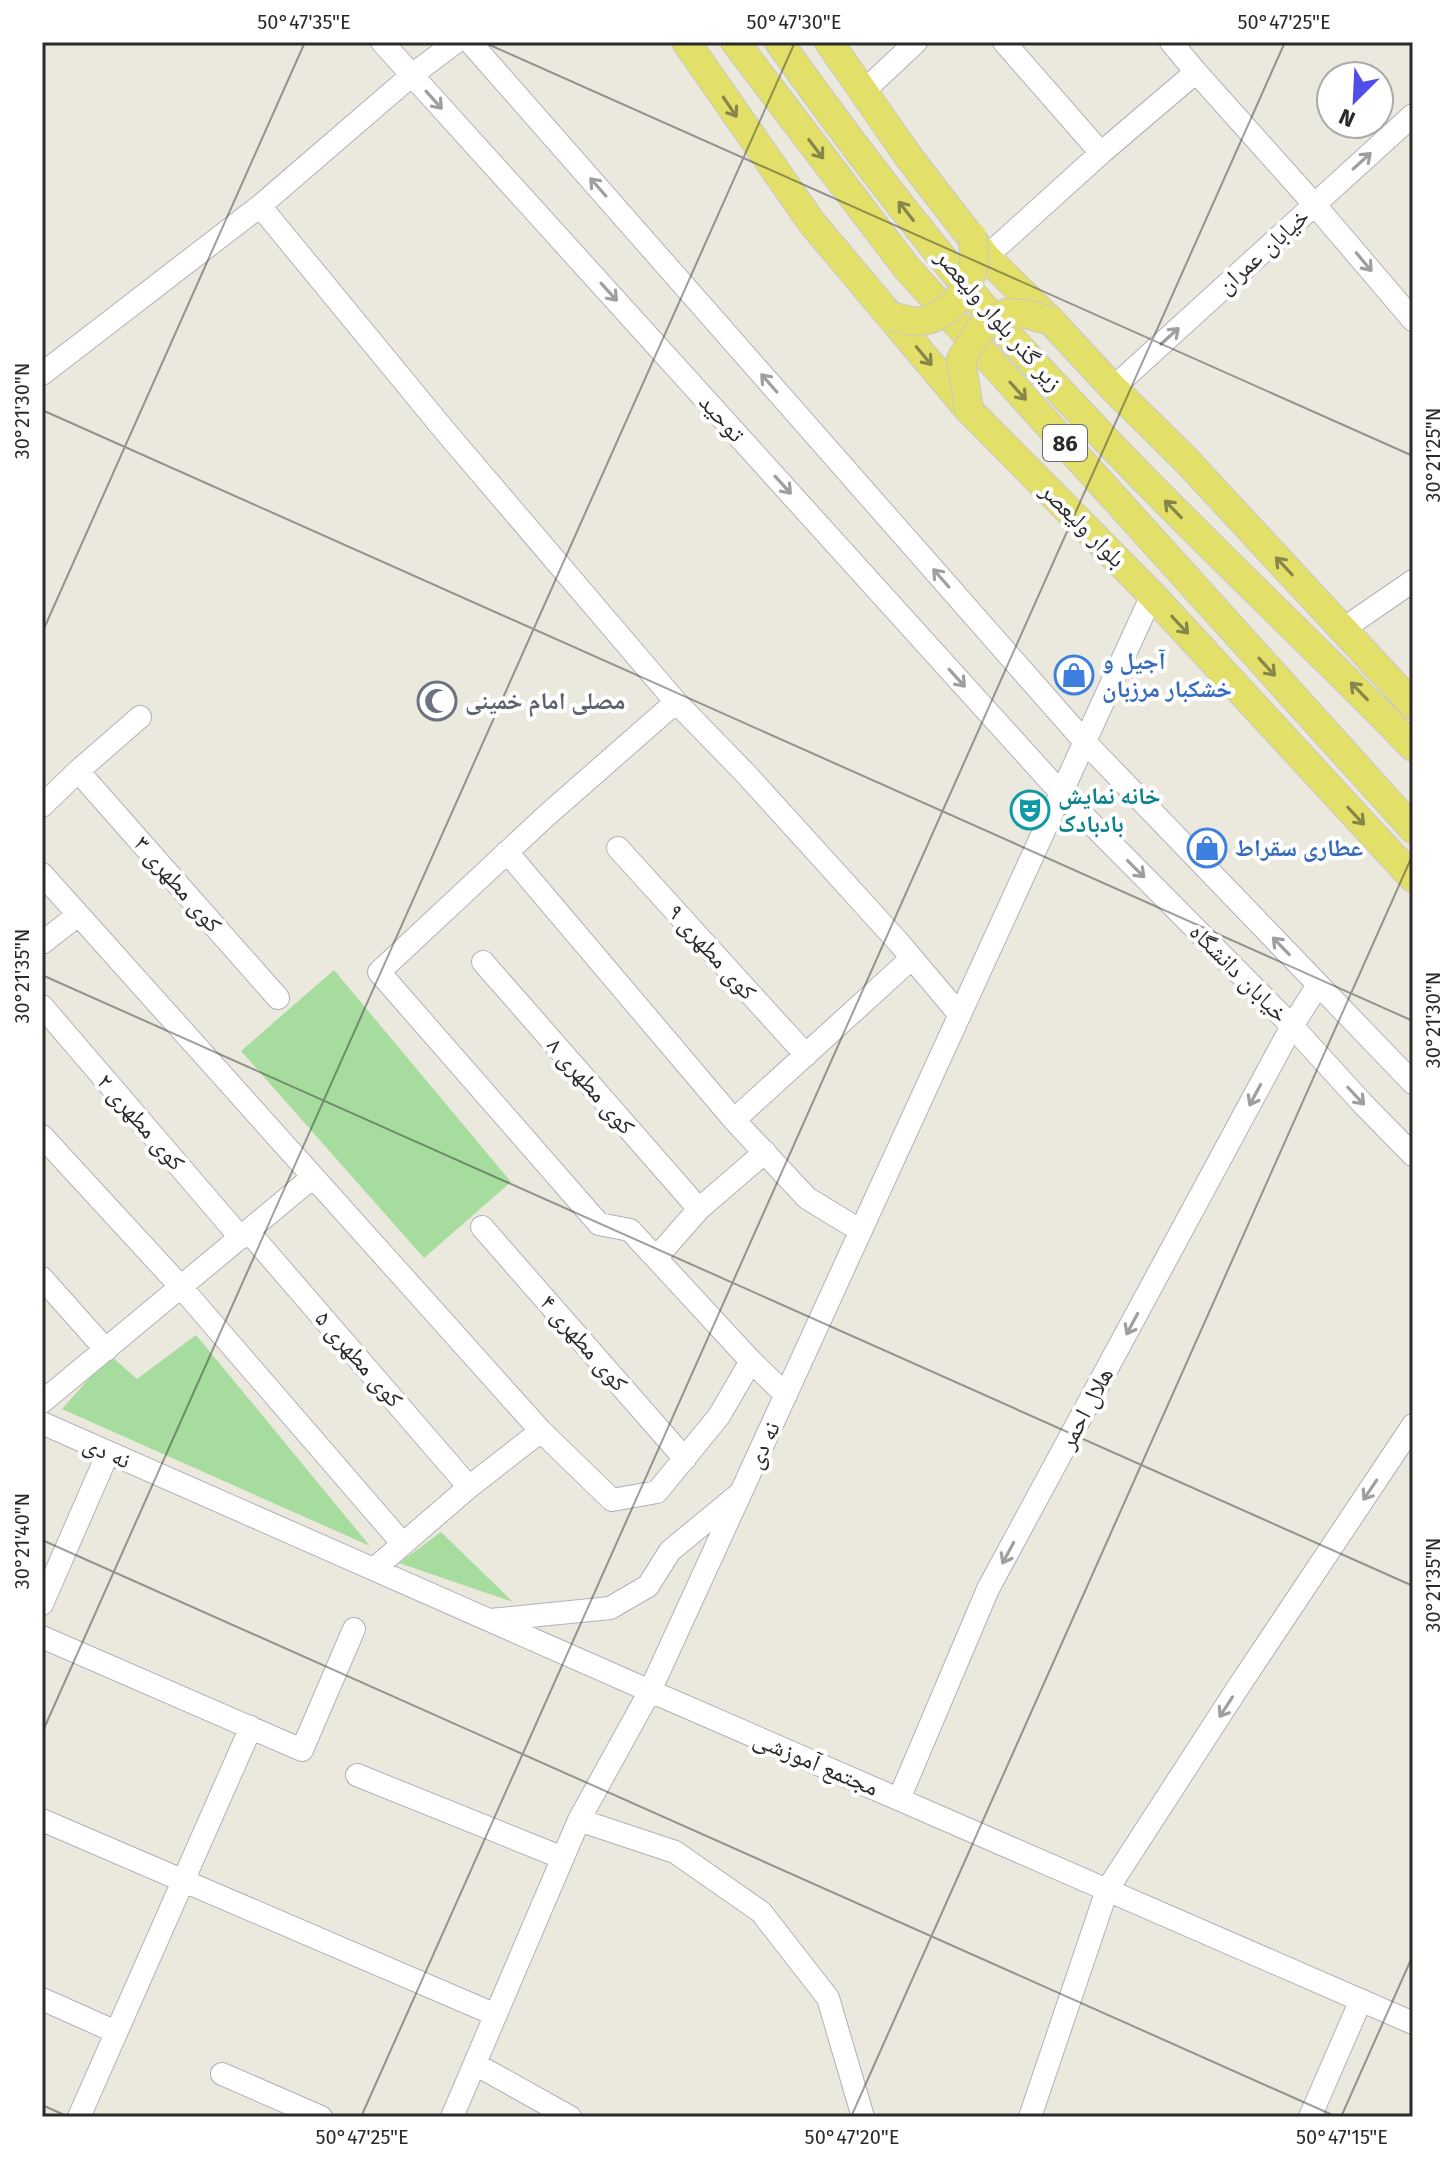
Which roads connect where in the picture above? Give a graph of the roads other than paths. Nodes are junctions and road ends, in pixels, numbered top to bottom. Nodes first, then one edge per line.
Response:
1 (382, 42) edge
2 (456, 42) edge
3 (470, 42) edge
4 (686, 42) edge
5 (735, 42) edge
6 (779, 42) edge
7 (829, 42) edge
8 (916, 42) edge
9 (1004, 42) edge
10 (1171, 42) edge
11 (1196, 72) junction
12 (412, 75) junction
13 (864, 91) junction
14 (1413, 115) edge
15 (1101, 153) junction
16 (1314, 204) junction
17 (260, 206) junction
18 (979, 246) junction
19 (890, 316) junction
20 (1413, 320) edge
21 (1051, 321) junction
22 (42, 374) edge
23 (1113, 388) junction
24 (969, 410) junction
25 (1413, 581) edge
26 (1152, 595) junction
27 (1343, 629) junction
28 (676, 702) junction
29 (1413, 705) edge
30 (140, 717) dead end
31 (1085, 742) junction
32 (1413, 747) edge
33 (78, 771) junction
34 (1062, 794) junction
35 (42, 806) edge
36 (1413, 829) edge
37 (618, 848) dead end
38 (507, 852) junction
39 (42, 874) edge
40 (1413, 878) edge
41 (78, 915) junction
42 (42, 943) edge
43 (912, 958) junction
44 (483, 962) dead end
45 (1318, 985) junction
46 (278, 998) dead end
47 (42, 1006) edge
48 (960, 1015) junction
49 (1292, 1026) junction
50 (806, 1055) junction
51 (1413, 1083) edge
52 (734, 1120) junction
53 (42, 1136) edge
54 (765, 1152) junction
55 (1413, 1155) edge
56 (313, 1177) junction
57 (699, 1209) junction
58 (482, 1227) dead end
59 (861, 1231) junction
60 (245, 1235) junction
61 (656, 1258) junction
62 (42, 1278) edge
63 (181, 1287) junction
64 (106, 1350) junction
65 (751, 1361) junction
66 (786, 1395) junction
67 (42, 1402) edge
68 (42, 1423) edge
69 (1413, 1425) edge
70 (541, 1431) junction
71 (108, 1453) junction
72 (685, 1459) junction
73 (469, 1487) junction
74 (742, 1491) junction
75 (403, 1544) junction
76 (374, 1569) junction
77 (42, 1604) edge
78 (488, 1620) junction
79 (354, 1629) dead end
80 (42, 1637) edge
81 (650, 1691) junction
82 (251, 1727) junction
83 (357, 1775) dead end
84 (899, 1799) junction
85 (42, 1820) edge
86 (579, 1820) junction
87 (563, 1858) junction
88 (183, 1880) junction
89 (1107, 1890) junction
90 (42, 1999) edge
91 (1361, 2000) junction
92 (496, 2015) junction
93 (1413, 2023) edge
94 (116, 2032) junction
95 (475, 2064) junction
96 (222, 2074) dead end
97 (79, 2117) edge
98 (321, 2117) edge
99 (452, 2117) edge
100 (570, 2117) edge
101 (863, 2117) edge
102 (1030, 2117) edge
103 (1310, 2117) edge

1 - 12 street, توحید
2 - 12 street
31 -> 3 street
4 -> 19 main road, بلوار ولیعصر
5 -> 36 main road, بلوار ولیعصر / 86
32 -> 6 main road, زیر گذر بلوار ولیعصر
7 - 13 main road
8 - 13 street
9 - 15 street
10 - 11 street
11 - 15 street
11 - 16 street
12 - 17 street
12 -> 34 street, توحید
13 - 18 main road
16 -> 14 street, خیابان عمران
15 - 18 street
16 -> 20 street
23 -> 16 street, خیابان عمران
17 - 22 street
17 - 28 street
18 - 19 main road, bridge
18 - 21 main road
19 -> 24 main road, بلوار ولیعصر
21 - 23 main road
21 - 24 main road, bridge
27 -> 23 main road
24 - 26 main road, بلوار ولیعصر
25 - 27 street
26 - 31 street, نه دی
26 -> 40 main road, بلوار ولیعصر
27 - 29 main road
28 - 38 street
28 - 43 street
30 - 33 street
31 - 34 street, نه دی
45 -> 31 street, خیابان دانشگاه
33 - 35 street
33 - 46 street, کوی مطهری ۳
34 - 48 street, نه دی
34 -> 49 street, خیابان دانشگاه
37 - 50 street, کوی مطهری ۹
38 - 52 street
38 - 61 street
39 - 41 street
41 - 42 street
41 - 56 street
43 - 48 street
43 - 50 street
44 - 57 street, کوی مطهری ۸
45 - 49 street, هلال احمر
45 - 51 street, خیابان دانشگاه
47 - 60 street, کوی مطهری ۲
48 - 59 street, نه دی
49 -> 55 street, خیابان دانشگاه
49 -> 84 street, هلال احمر
50 - 52 street
52 - 54 street
53 - 63 street
54 - 57 street
54 - 59 street
56 - 60 street
56 - 70 street
57 - 61 street
58 - 72 street, کوی مطهری ۴
59 - 66 street, نه دی
60 - 63 street
60 - 73 street, کوی مطهری ۵
61 - 65 street
62 - 64 street
63 - 64 street
63 - 75 street
64 - 67 street
65 - 66 street
65 - 72 street
66 - 74 street, نه دی
68 - 71 street, نه دی
69 -> 89 street
70 - 72 street
70 - 73 street
71 - 76 street, نه دی
71 - 77 street
73 - 75 street
74 - 78 street
74 - 81 street, نه دی
75 - 76 street
76 - 78 street, نه دی
78 - 81 street, نه دی
79 - 82 street
80 - 82 street
81 - 84 street, مجتمع آموزشی
81 - 86 street
82 - 88 street
83 - 87 street
84 - 89 street, مجتمع آموزشی
85 - 88 street
86 - 87 street
86 - 101 street
87 - 92 street
88 - 92 street
88 - 94 street
89 - 91 street, مجتمع آموزشی
89 - 102 street
90 - 94 street
91 - 93 street, مجتمع آموزشی
91 - 103 street
92 - 95 street
94 - 97 street
95 - 99 street
95 - 100 street
96 - 98 street

